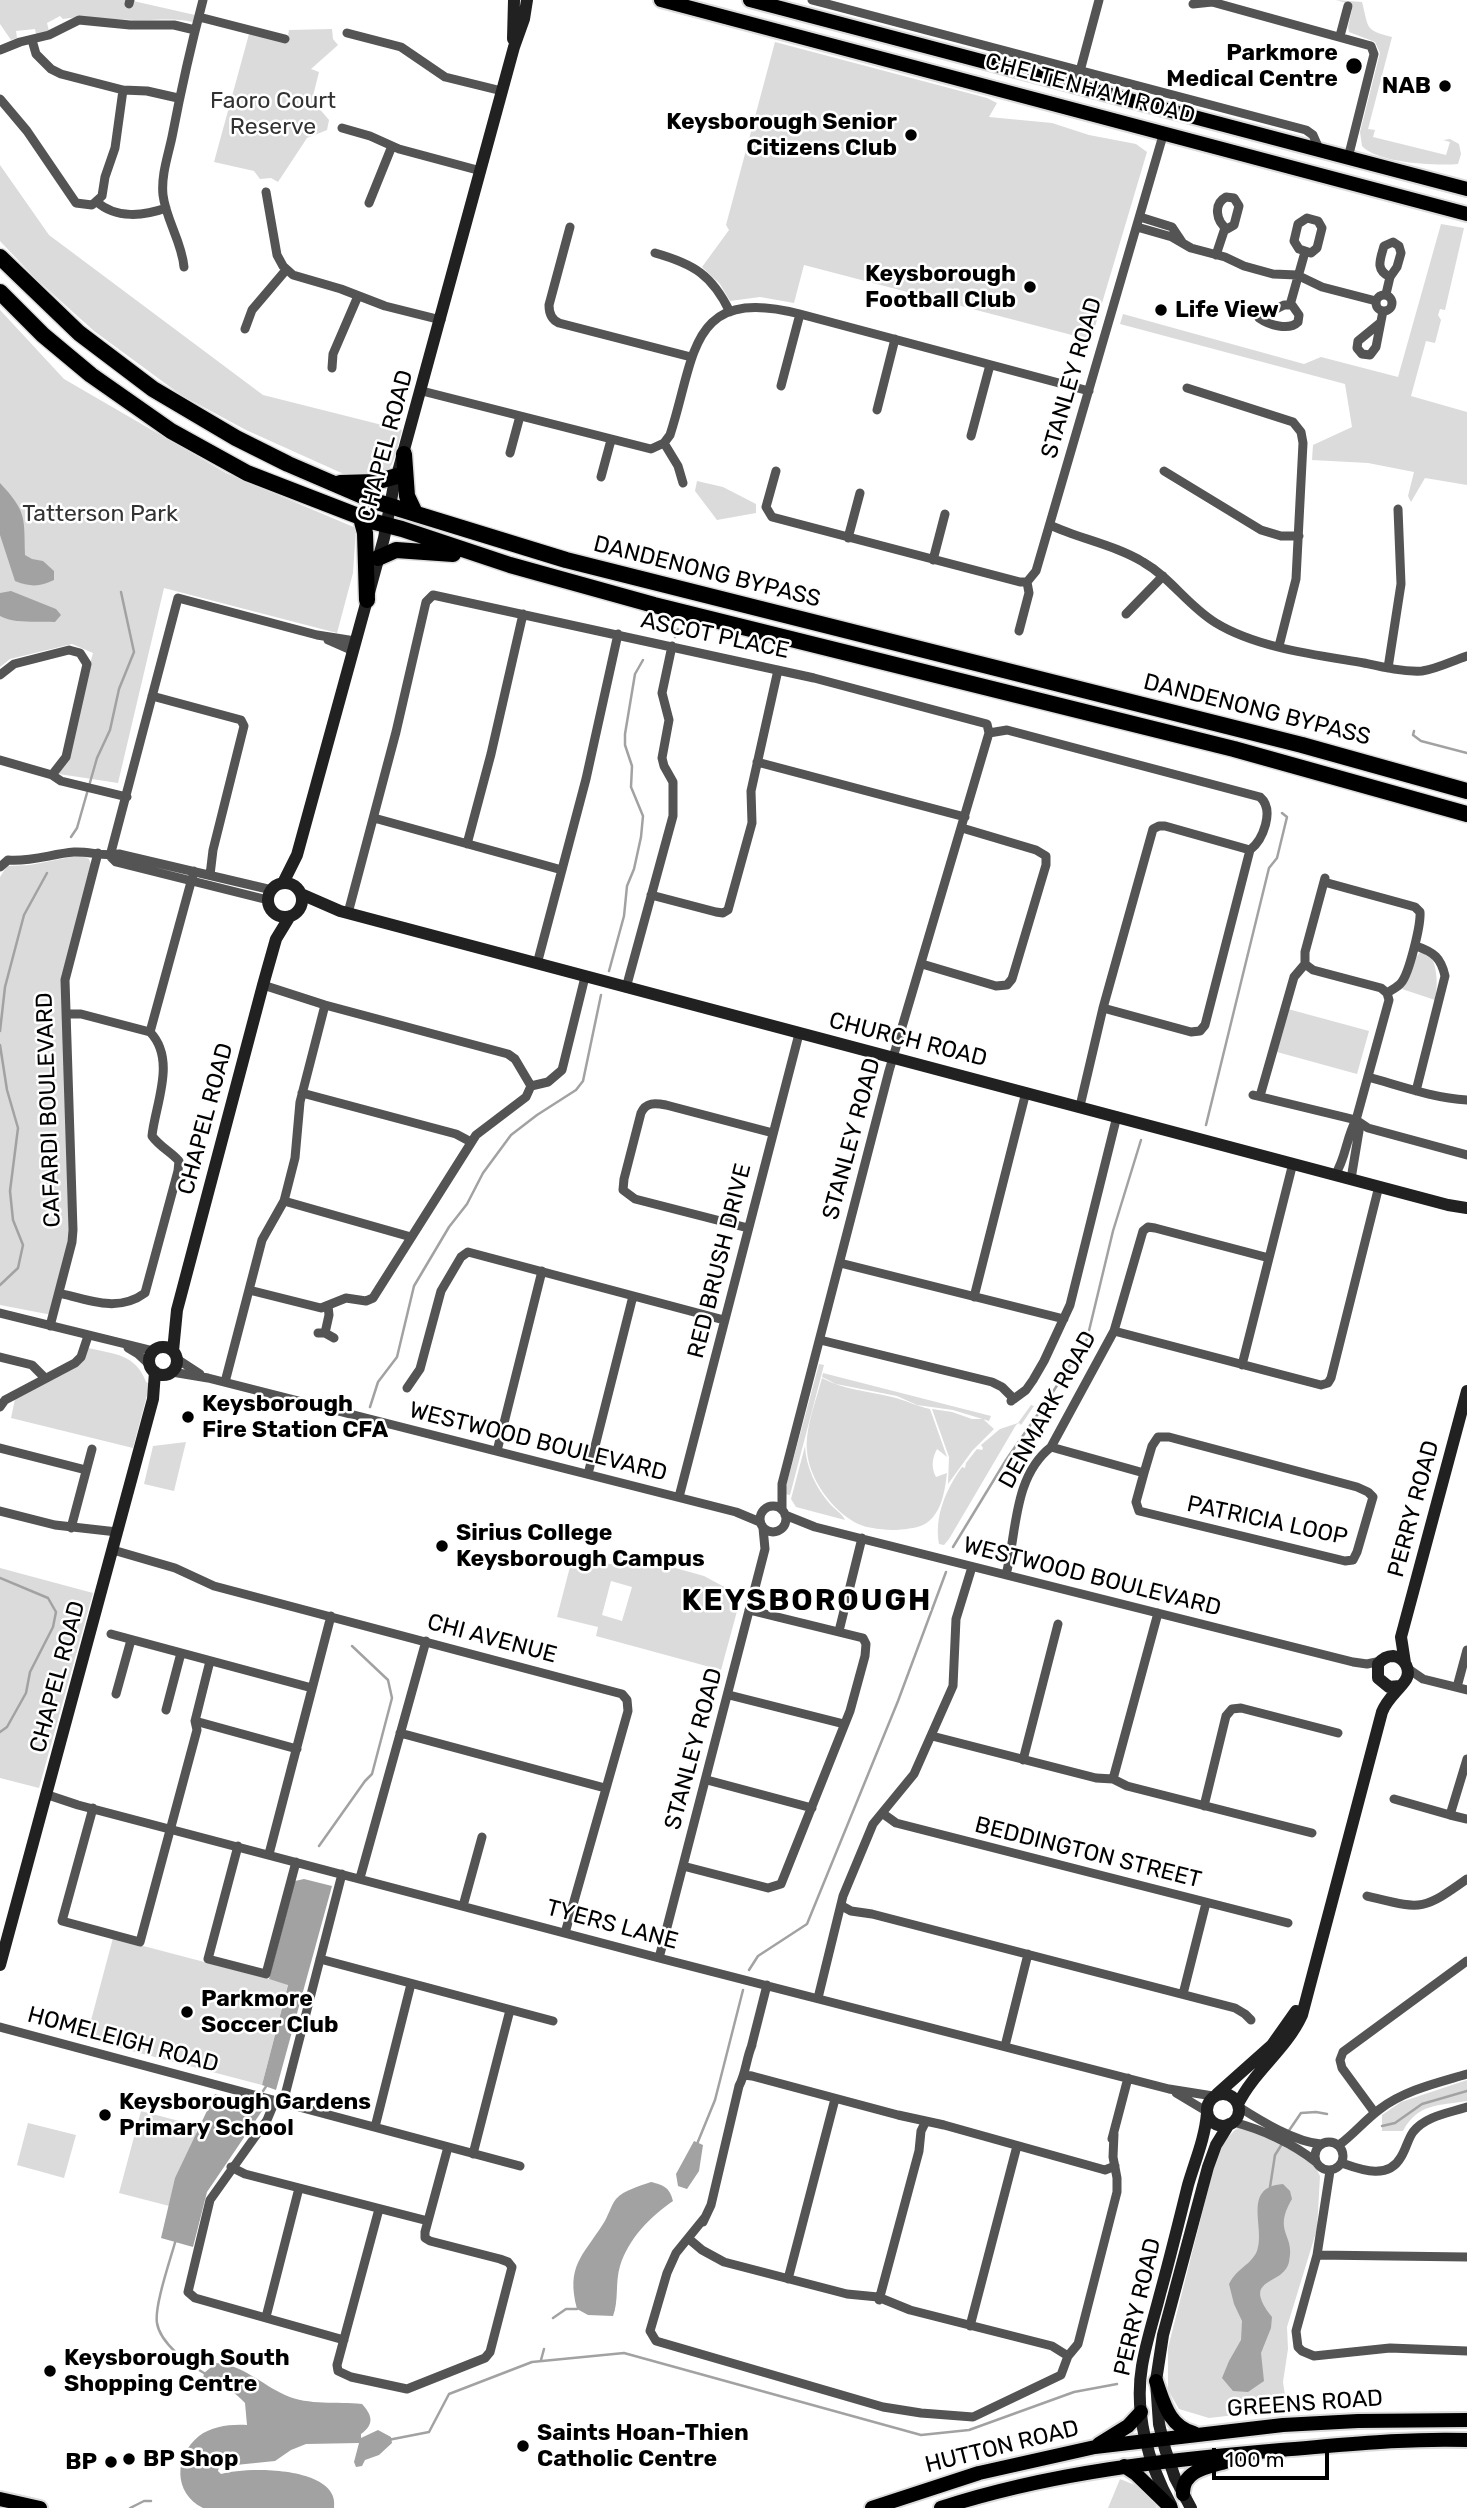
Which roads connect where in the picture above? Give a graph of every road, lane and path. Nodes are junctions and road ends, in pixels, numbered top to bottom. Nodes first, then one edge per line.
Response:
1 (203, 0) edge
2 (514, 0) edge
3 (527, 0) edge
4 (661, 0) edge
5 (812, 0) edge
6 (1099, 0) edge
7 (1246, 0) edge
8 (756, 1) edge
9 (1193, 4) dead end
10 (1348, 6) dead end
11 (1244, 10) junction
12 (199, 17) junction
13 (195, 30) junction
14 (347, 33) dead end
15 (1340, 36) junction
16 (285, 39) dead end
17 (32, 40) junction
18 (513, 47) junction
19 (0, 50) edge
20 (1080, 71) junction
21 (1076, 86) junction
22 (122, 90) junction
23 (502, 91) junction
24 (178, 98) junction
25 (0, 99) edge
26 (1071, 108) junction
27 (1170, 111) junction
28 (342, 128) dead end
29 (1164, 132) junction
30 (392, 146) junction
31 (1321, 151) junction
32 (1348, 158) junction
33 (481, 171) junction
34 (1463, 188) edge
35 (267, 192) dead end
36 (97, 202) junction
37 (369, 203) dead end
38 (166, 208) junction
39 (1461, 213) edge
40 (1138, 222) junction
41 (570, 227) dead end
42 (1224, 228) dead end
43 (1305, 252) dead end
44 (655, 253) dead end
45 (1216, 255) junction
46 (0, 257) edge
47 (184, 267) dead end
48 (286, 270) junction
49 (1299, 275) junction
50 (1390, 277) dead end
51 (0, 292) edge
52 (1386, 294) junction
53 (358, 296) junction
54 (1376, 301) junction
55 (1290, 305) junction
56 (1274, 310) junction
57 (1383, 311) junction
58 (730, 312) junction
59 (800, 314) junction
60 (440, 320) junction
61 (1273, 323) junction
62 (1380, 323) dead end
63 (245, 329) dead end
64 (895, 339) junction
65 (691, 356) junction
66 (990, 365) junction
67 (332, 368) dead end
68 (781, 386) dead end
69 (1187, 388) dead end
70 (422, 391) junction
71 (1088, 391) junction
72 (877, 410) dead end
73 (520, 416) junction
74 (971, 436) dead end
75 (611, 440) junction
76 (664, 443) junction
77 (510, 453) dead end
78 (404, 454) junction
79 (776, 471) dead end
80 (1164, 471) dead end
81 (397, 476) junction
82 (601, 477) dead end
83 (330, 483) junction
84 (683, 483) dead end
85 (860, 493) dead end
86 (389, 505) junction
87 (1398, 509) dead end
88 (415, 513) junction
89 (945, 514) dead end
90 (361, 518) junction
91 (386, 526) junction
92 (1048, 529) junction
93 (1299, 536) junction
94 (848, 538) junction
95 (480, 556) junction
96 (378, 558) junction
97 (933, 560) junction
98 (1163, 576) junction
99 (1027, 582) junction
100 (367, 600) junction
101 (523, 614) junction
102 (1126, 614) dead end
103 (1018, 631) dead end
104 (618, 634) junction
105 (354, 646) junction
106 (672, 646) junction
107 (1279, 646) junction
108 (1467, 656) edge
109 (1388, 668) junction
110 (778, 670) junction
111 (0, 675) edge
112 (152, 696) junction
113 (989, 729) junction
114 (0, 760) edge
115 (757, 762) junction
116 (52, 775) junction
117 (1467, 791) edge
118 (127, 797) junction
119 (1467, 814) edge
120 (965, 817) junction
121 (374, 818) junction
122 (962, 828) junction
123 (467, 844) junction
124 (1250, 850) junction
125 (98, 853) junction
126 (110, 856) junction
127 (1, 864) edge
128 (562, 870) junction
129 (200, 875) junction
130 (284, 891) junction
131 (651, 895) junction
132 (344, 912) junction
133 (294, 913) junction
134 (275, 914) junction
135 (276, 939) junction
136 (1416, 946) junction
137 (537, 964) junction
138 (922, 964) junction
139 (1306, 964) junction
140 (585, 977) junction
141 (262, 988) junction
142 (626, 988) junction
143 (1387, 993) junction
144 (325, 1005) junction
145 (1103, 1009) junction
146 (66, 1014) junction
147 (150, 1032) junction
148 (799, 1034) junction
149 (893, 1059) junction
150 (1368, 1077) junction
151 (531, 1086) junction
152 (1416, 1091) junction
153 (1026, 1092) junction
154 (302, 1093) junction
155 (1467, 1100) edge
156 (1080, 1106) junction
157 (1118, 1116) junction
158 (1356, 1120) junction
159 (773, 1133) junction
160 (471, 1142) junction
161 (1467, 1155) edge
162 (1293, 1163) junction
163 (1335, 1175) junction
164 (1351, 1179) junction
165 (1379, 1186) junction
166 (284, 1201) junction
167 (1467, 1208) edge
168 (748, 1228) junction
169 (411, 1237) junction
170 (1269, 1258) junction
171 (840, 1263) junction
172 (542, 1271) junction
173 (249, 1290) junction
174 (59, 1293) junction
175 (634, 1296) junction
176 (974, 1297) junction
177 (328, 1306) junction
178 (177, 1310) junction
179 (0, 1313) edge
180 (1064, 1319) junction
181 (724, 1320) junction
182 (50, 1326) junction
183 (1114, 1331) junction
184 (88, 1336) junction
185 (334, 1338) dead end
186 (820, 1340) junction
187 (110, 1341) junction
188 (156, 1350) junction
189 (175, 1355) junction
190 (0, 1357) edge
191 (1242, 1365) junction
192 (161, 1371) junction
193 (45, 1378) junction
194 (208, 1378) junction
195 (225, 1382) junction
196 (407, 1388) dead end
197 (1467, 1391) edge
198 (0, 1407) edge
199 (1051, 1447) junction
200 (0, 1448) edge
201 (92, 1449) dead end
202 (497, 1451) junction
203 (86, 1470) junction
204 (1144, 1473) junction
205 (588, 1474) junction
206 (782, 1484) junction
207 (679, 1497) junction
208 (765, 1509) junction
209 (0, 1511) edge
210 (736, 1512) junction
211 (784, 1512) junction
212 (762, 1525) junction
213 (815, 1527) junction
214 (71, 1528) junction
215 (779, 1530) junction
216 (117, 1532) junction
217 (862, 1538) junction
218 (765, 1549) junction
219 (113, 1550) junction
220 (972, 1566) junction
221 (1006, 1576) junction
222 (749, 1610) junction
223 (1158, 1613) junction
224 (331, 1616) junction
225 (1058, 1625) dead end
226 (839, 1631) junction
227 (111, 1634) dead end
228 (1401, 1637) junction
229 (131, 1640) junction
230 (426, 1641) junction
231 (1467, 1650) edge
232 (181, 1653) junction
233 (1381, 1660) junction
234 (210, 1661) junction
235 (1360, 1664) junction
236 (1406, 1665) junction
237 (1377, 1678) junction
238 (1423, 1679) junction
239 (1402, 1684) junction
240 (1457, 1687) junction
241 (312, 1688) junction
242 (1467, 1690) edge
243 (116, 1694) dead end
244 (729, 1695) junction
245 (166, 1710) dead end
246 (1382, 1712) junction
247 (195, 1721) junction
248 (844, 1724) junction
249 (400, 1733) junction
250 (1338, 1733) dead end
251 (932, 1736) junction
252 (297, 1749) junction
253 (1467, 1759) edge
254 (1023, 1760) junction
255 (1114, 1779) junction
256 (707, 1780) junction
257 (605, 1788) junction
258 (48, 1795) junction
259 (1394, 1799) dead end
260 (1204, 1806) junction
261 (93, 1808) junction
262 (812, 1808) junction
263 (883, 1812) junction
264 (1450, 1815) junction
265 (1467, 1819) edge
266 (171, 1829) junction
267 (1312, 1833) dead end
268 (482, 1837) dead end
269 (238, 1846) junction
270 (269, 1854) junction
271 (296, 1861) junction
272 (683, 1866) junction
273 (342, 1874) junction
274 (360, 1878) junction
275 (1467, 1879) edge
276 (1367, 1896) dead end
277 (1206, 1903) junction
278 (463, 1906) junction
279 (845, 1907) junction
280 (1288, 1923) dead end
281 (565, 1933) junction
282 (1028, 1954) junction
283 (659, 1958) junction
284 (320, 1959) junction
285 (1467, 1961) edge
286 (0, 1965) edge
287 (411, 1984) junction
288 (767, 1985) junction
289 (1308, 1990) junction
290 (1182, 1994) junction
291 (818, 1998) junction
292 (510, 2010) junction
293 (553, 2021) dead end
294 (1251, 2021) dead end
295 (0, 2027) edge
296 (1004, 2046) junction
297 (1467, 2074) edge
298 (747, 2076) junction
299 (1129, 2078) junction
300 (1169, 2089) junction
301 (1215, 2095) junction
302 (835, 2099) junction
303 (279, 2102) junction
304 (1238, 2105) junction
305 (1467, 2107) edge
306 (1207, 2112) junction
307 (1375, 2113) junction
308 (1231, 2123) junction
309 (925, 2126) junction
310 (375, 2127) junction
311 (1297, 2144) junction
312 (1321, 2144) junction
313 (1339, 2145) junction
314 (1017, 2146) junction
315 (448, 2147) junction
316 (473, 2154) junction
317 (1316, 2162) junction
318 (1342, 2163) junction
319 (520, 2166) dead end
320 (1112, 2166) junction
321 (231, 2167) junction
322 (1330, 2171) junction
323 (299, 2189) junction
324 (379, 2210) junction
325 (428, 2221) junction
326 (691, 2241) junction
327 (1317, 2255) junction
328 (1467, 2257) edge
329 (788, 2279) junction
330 (880, 2299) junction
331 (266, 2317) junction
332 (970, 2326) junction
333 (344, 2340) junction
334 (1467, 2351) edge
335 (1065, 2354) junction
336 (1156, 2381) junction
337 (1141, 2412) junction
338 (1399, 2420) junction
339 (1467, 2420) edge
340 (1199, 2435) junction
341 (1162, 2438) junction
342 (1146, 2440) junction
343 (1467, 2440) edge
344 (1401, 2441) junction
345 (1095, 2447) junction
346 (1256, 2452) junction
347 (1169, 2461) junction
348 (1152, 2463) junction
349 (1124, 2466) junction
350 (979, 2473) junction
351 (986, 2494) junction
352 (1183, 2494) junction
353 (0, 2499) edge
354 (40, 2508) edge
355 (872, 2508) edge
356 (940, 2508) edge
357 (1172, 2508) edge
358 (1191, 2508) edge

1 - 12 street
2 - 18 main road, CHAPEL ROAD
3 - 18 main road, CHAPEL ROAD
4 - 26 main road, CHELTENHAM ROAD
5 - 20 street, CHELTENHAM ROAD
6 - 20 street
7 - 11 street
8 - 21 main road, CHELTENHAM ROAD
9 - 11 street
10 - 15 street
11 - 15 street
12 - 13 street
12 - 16 street
13 - 17 street
13 - 24 street
14 - 23 street
15 - 32 street
17 - 19 street
17 - 22 street
18 - 23 main road, CHAPEL ROAD
20 - 21 street
20 - 31 street, CHELTENHAM ROAD
21 - 26 main road
21 - 27 main road, CHELTENHAM ROAD
22 - 24 street
22 - 36 street
23 - 33 main road, CHAPEL ROAD
24 - 38 street
25 - 36 street
26 - 29 main road, CHELTENHAM ROAD
27 - 29 main road
27 - 31 main road, CHELTENHAM ROAD
28 - 30 street
29 - 39 main road, CHELTENHAM ROAD
29 - 40 street, STANLEY ROAD
30 - 33 street
30 - 37 street
31 - 32 main road, CHELTENHAM ROAD
32 - 34 main road, CHELTENHAM ROAD
33 - 60 main road, CHAPEL ROAD
34 - 39 main road
35 - 48 street
36 - 38 street
38 - 47 street
40 - 45 street
40 - 71 street, STANLEY ROAD
41 - 65 street
42 - 45 street
43 - 49 street
44 - 58 street
45 - 49 street
46 - 83 highway, DANDENONG BYPASS
48 - 53 street
48 - 63 street
49 - 54 street
49 - 55 street
50 - 52 street
51 - 90 highway, DANDENONG BYPASS
52 - 54 street
52 - 57 street
53 - 60 street
53 - 67 street
54 - 57 street
55 - 56 street
55 - 61 street
56 - 61 street
56 - 61 street
57 - 62 street
58 - 59 street
58 - 65 street
59 - 64 street
59 - 68 street
60 - 70 main road, CHAPEL ROAD
64 - 66 street
64 - 72 street
65 - 76 street
66 - 71 street
66 - 74 street
69 - 93 street
70 - 73 street
70 - 78 main road, CHAPEL ROAD
71 - 92 street, STANLEY ROAD
73 - 75 street
73 - 77 street
75 - 76 street
75 - 82 street
76 - 84 street
78 - 81 main road, CHAPEL ROAD
78 - 88 highway
79 - 94 street
80 - 93 street
81 - 83 highway
81 - 86 main road, CHAPEL ROAD
83 - 86 highway, DANDENONG BYPASS
85 - 94 street
86 - 88 highway, DANDENONG BYPASS
86 - 91 main road, CHAPEL ROAD
87 - 109 street
88 - 117 highway, DANDENONG BYPASS
89 - 97 street
90 - 91 highway, DANDENONG BYPASS
90 - 100 highway
91 - 95 highway, DANDENONG BYPASS
91 - 96 main road, CHAPEL ROAD
92 - 98 street
92 - 99 street, STANLEY ROAD
93 - 107 street
94 - 97 street
95 - 96 highway
95 - 119 highway, DANDENONG BYPASS
96 - 100 main road, CHAPEL ROAD
97 - 99 street
98 - 102 street
98 - 107 street
99 - 103 street, STANLEY ROAD
100 - 105 main road, CHAPEL ROAD
101 - 104 street, ASCOT PLACE
101 - 121 street, ASCOT PLACE
101 - 123 street
104 - 106 street, ASCOT PLACE
104 - 128 street
105 - 112 street
105 - 130 main road, CHAPEL ROAD
106 - 110 street, ASCOT PLACE
106 - 131 street
107 - 109 street
108 - 109 street
110 - 113 street, ASCOT PLACE
110 - 115 street
111 - 116 street
112 - 118 street
112 - 129 street
113 - 120 street, STANLEY ROAD
113 - 124 street, ASCOT PLACE
114 - 116 street
115 - 120 street
115 - 131 street
116 - 118 street
118 - 126 street
120 - 122 street, STANLEY ROAD
121 - 123 street
121 - 132 street
122 - 138 street, STANLEY ROAD
122 - 138 street
123 - 128 street
124 - 145 street
124 - 145 street
125 - 126 street
125 - 127 street
125 - 146 street, CAFARDI BOULEVARD
126 - 129 street
128 - 137 street
129 - 130 street
129 - 130 street
129 - 147 street
130 - 132 main road, CHURCH ROAD
130 - 133 main road, CHAPEL ROAD
130 - 134 main road
131 - 142 street
132 - 133 main road, CHURCH ROAD
132 - 137 main road, CHURCH ROAD
133 - 134 main road, CHURCH ROAD
133 - 135 main road, CHAPEL ROAD
134 - 135 main road, CHAPEL ROAD
135 - 141 main road, CHAPEL ROAD
136 - 139 street
136 - 143 street
136 - 152 street
137 - 140 main road, CHURCH ROAD
138 - 149 street, STANLEY ROAD
139 - 143 street
139 - 158 street
140 - 142 main road, CHURCH ROAD
140 - 151 street
141 - 144 street
141 - 178 main road, CHAPEL ROAD
142 - 148 main road, CHURCH ROAD
143 - 150 street
144 - 151 street
144 - 154 street
145 - 156 street
146 - 147 street
146 - 174 street, CAFARDI BOULEVARD
147 - 174 street
148 - 149 main road, CHURCH ROAD
148 - 159 street, RED BRUSH DRIVE
149 - 153 main road, CHURCH ROAD
149 - 171 street, STANLEY ROAD
150 - 152 street
150 - 158 street
151 - 160 street
152 - 155 street
153 - 156 main road, CHURCH ROAD
153 - 176 street
154 - 160 street
154 - 166 street
156 - 157 main road, CHURCH ROAD
157 - 162 main road, CHURCH ROAD
157 - 180 street
158 - 161 street
158 - 163 street
158 - 164 street
159 - 168 street, RED BRUSH DRIVE
159 - 168 street
160 - 169 street
162 - 163 main road, CHURCH ROAD
162 - 170 street
163 - 164 main road, CHURCH ROAD
164 - 165 main road, CHURCH ROAD
165 - 167 main road, CHURCH ROAD
165 - 191 street
166 - 169 street
166 - 173 street
168 - 181 street, RED BRUSH DRIVE
169 - 177 street
170 - 183 street, DENMARK ROAD
170 - 191 street
171 - 176 street
171 - 186 street, STANLEY ROAD
172 - 175 street
172 - 196 street
172 - 202 street
173 - 177 street
173 - 195 street
174 - 182 street, CAFARDI BOULEVARD
175 - 181 street
175 - 205 street
176 - 180 street
177 - 185 street
178 - 188 main road, CHAPEL ROAD
178 - 189 main road, CHAPEL ROAD
179 - 182 street
180 - 186 street
181 - 207 street, RED BRUSH DRIVE
182 - 184 street
183 - 191 street
183 - 199 street, DENMARK ROAD
184 - 187 street
184 - 193 street
186 - 206 street, STANLEY ROAD
187 - 188 street
187 - 192 street
188 - 189 main road
188 - 192 main road
189 - 192 main road
189 - 194 street, WESTWOOD BOULEVARD
190 - 193 street
192 - 194 street, WESTWOOD BOULEVARD
192 - 216 main road, CHAPEL ROAD
193 - 198 street
194 - 195 street, WESTWOOD BOULEVARD
195 - 202 street, WESTWOOD BOULEVARD
197 - 228 main road, PERRY ROAD
199 - 204 street
199 - 221 street, DENMARK ROAD
200 - 203 street
201 - 203 street
202 - 205 street, WESTWOOD BOULEVARD
203 - 214 street
204 - 204 street, PATRICIA LOOP
205 - 207 street, WESTWOOD BOULEVARD
206 - 208 street, STANLEY ROAD
206 - 211 street, STANLEY ROAD
207 - 210 street, WESTWOOD BOULEVARD
208 - 210 street, WESTWOOD BOULEVARD
208 - 211 street
208 - 212 street
209 - 214 street
210 - 212 street, WESTWOOD BOULEVARD
211 - 213 street, WESTWOOD BOULEVARD
211 - 215 street
212 - 215 street
212 - 218 street, STANLEY ROAD
213 - 215 street, WESTWOOD BOULEVARD
213 - 217 street, WESTWOOD BOULEVARD
214 - 216 street
215 - 218 street, STANLEY ROAD
216 - 219 main road, CHAPEL ROAD
217 - 220 street, WESTWOOD BOULEVARD
217 - 226 street
218 - 222 street, STANLEY ROAD
219 - 224 street, CHI AVENUE
219 - 258 main road, CHAPEL ROAD
220 - 221 street, WESTWOOD BOULEVARD
220 - 251 street
221 - 223 street, WESTWOOD BOULEVARD
222 - 226 street
222 - 244 street, STANLEY ROAD
223 - 235 street, WESTWOOD BOULEVARD
223 - 255 street
224 - 230 street, CHI AVENUE
224 - 241 street
225 - 254 street
226 - 248 street
227 - 229 street
228 - 233 main road, PERRY ROAD
228 - 236 main road, PERRY ROAD
229 - 232 street
229 - 243 street
230 - 249 street
230 - 257 street, CHI AVENUE
231 - 240 street
232 - 234 street
232 - 245 street
233 - 235 street, WESTWOOD BOULEVARD
233 - 236 main road
233 - 237 main road
234 - 241 street
234 - 247 street
235 - 237 street, WESTWOOD BOULEVARD
236 - 238 street
236 - 239 main road
237 - 239 main road
237 - 246 main road
238 - 239 street
238 - 240 street
239 - 246 main road
240 - 242 street
241 - 252 street
244 - 248 street
244 - 256 street, STANLEY ROAD
246 - 289 main road
247 - 252 street
247 - 266 street
248 - 262 street
249 - 257 street
249 - 274 street
250 - 260 street
251 - 254 street
251 - 263 street
252 - 270 street
253 - 264 street
254 - 255 street
255 - 260 street
256 - 262 street
256 - 272 street, STANLEY ROAD
257 - 281 street, CHI AVENUE
258 - 261 street, TYERS LANE
258 - 286 main road, CHAPEL ROAD
259 - 264 street
260 - 267 street
261 - 266 street, TYERS LANE
261 - 266 street
262 - 272 street
263 - 277 street, BEDDINGTON STREET
263 - 279 street
264 - 265 street
266 - 269 street, TYERS LANE
268 - 278 street
269 - 270 street, TYERS LANE
269 - 271 street
270 - 271 street, TYERS LANE
271 - 273 street, TYERS LANE
272 - 283 street, STANLEY ROAD
273 - 274 street, TYERS LANE
273 - 284 street
274 - 278 street, TYERS LANE
275 - 276 street
277 - 280 street, BEDDINGTON STREET
277 - 290 street
278 - 281 street, TYERS LANE
279 - 282 street
279 - 291 street
281 - 283 street, TYERS LANE
282 - 290 street
282 - 296 street
283 - 288 street, TYERS LANE
284 - 287 street
284 - 303 street
285 - 307 street
287 - 292 street
287 - 310 street
288 - 291 street, TYERS LANE
288 - 298 street
289 - 301 main road
289 - 304 main road
290 - 294 street
291 - 296 street, TYERS LANE
292 - 293 street
292 - 316 street
295 - 303 street, HOMELEIGH ROAD
296 - 299 street, TYERS LANE
297 - 307 street
298 - 302 street
298 - 326 street
299 - 300 street, TYERS LANE
299 - 320 street
300 - 301 street, TYERS LANE
300 - 306 street, TYERS LANE
301 - 304 main road
301 - 306 main road
302 - 309 street
302 - 329 street
303 - 310 street, HOMELEIGH ROAD
303 - 321 street
304 - 308 main road
304 - 311 street
305 - 318 street
306 - 308 main road
306 - 337 main road, PERRY ROAD
307 - 313 street
308 - 311 street
308 - 336 main road, PERRY ROAD
309 - 314 street
309 - 330 street
310 - 315 street, HOMELEIGH ROAD
311 - 312 street
311 - 317 street
312 - 313 street
312 - 317 street
313 - 318 street
314 - 320 street
314 - 332 street
315 - 316 street, HOMELEIGH ROAD
315 - 325 street
316 - 319 street, HOMELEIGH ROAD
317 - 322 street
318 - 322 street
320 - 335 street
321 - 323 street
321 - 331 street
322 - 327 street
323 - 324 street
323 - 331 street
324 - 325 street
324 - 333 street
325 - 333 street
326 - 329 street
326 - 335 street
327 - 328 street
327 - 334 street
329 - 330 street
330 - 332 street
331 - 333 street
332 - 335 street
336 - 340 main road
336 - 341 main road, PERRY ROAD
337 - 342 main road, PERRY ROAD
337 - 345 main road
338 - 339 main road, GREENS ROAD
338 - 340 main road, GREENS ROAD
338 - 344 main road
340 - 341 main road, GREENS ROAD
341 - 342 main road, GREENS ROAD
341 - 347 main road, PERRY ROAD
342 - 345 main road, HUTTON ROAD
342 - 348 main road, PERRY ROAD
343 - 344 main road, GREENS ROAD
344 - 346 main road, GREENS ROAD
345 - 350 main road, HUTTON ROAD
346 - 347 main road, GREENS ROAD
346 - 352 main road
347 - 348 main road, HUTTON ROAD
347 - 352 main road, PERRY ROAD
348 - 349 main road, HUTTON ROAD
348 - 357 main road, PERRY ROAD
349 - 351 main road, HUTTON ROAD
349 - 357 main road
350 - 351 main road
350 - 355 main road, HUTTON ROAD
351 - 356 main road, HUTTON ROAD
352 - 358 main road, PERRY ROAD
353 - 354 main road

